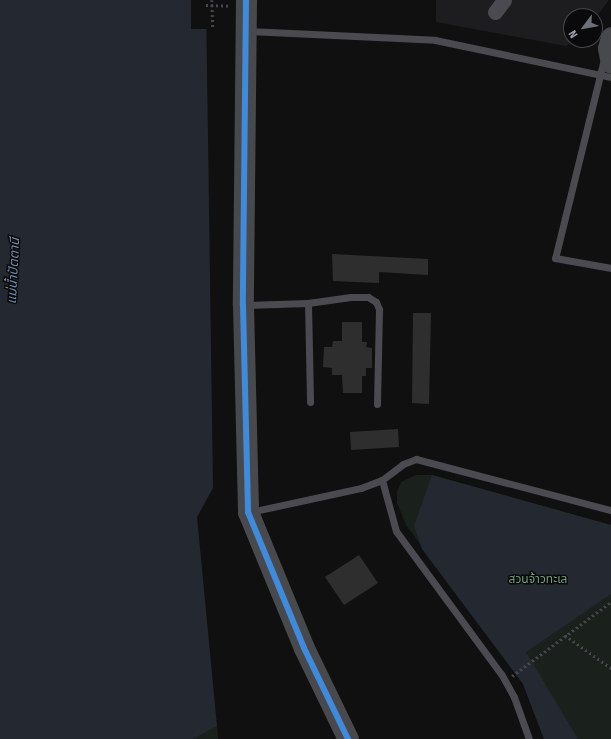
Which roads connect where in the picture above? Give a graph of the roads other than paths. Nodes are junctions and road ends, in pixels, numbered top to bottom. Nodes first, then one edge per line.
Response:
1 (504, 0) edge
2 (246, 3) edge
3 (494, 12) dead end
4 (247, 31) junction
5 (607, 56) edge
6 (611, 77) edge
7 (611, 268) edge
8 (308, 303) junction
9 (243, 305) junction
10 (310, 402) dead end
11 (377, 404) dead end
12 (382, 480) junction
13 (611, 510) edge
14 (248, 512) junction
15 (348, 739) edge
16 (529, 739) edge

1 - 3 street
2 - 4 street
4 - 5 lane
4 - 9 street
5 - 6 lane
5 - 7 lane
8 - 9 lane
8 - 10 lane
8 - 11 lane
9 - 14 street
12 - 13 lane
12 - 14 lane
12 - 16 lane
14 - 15 street

